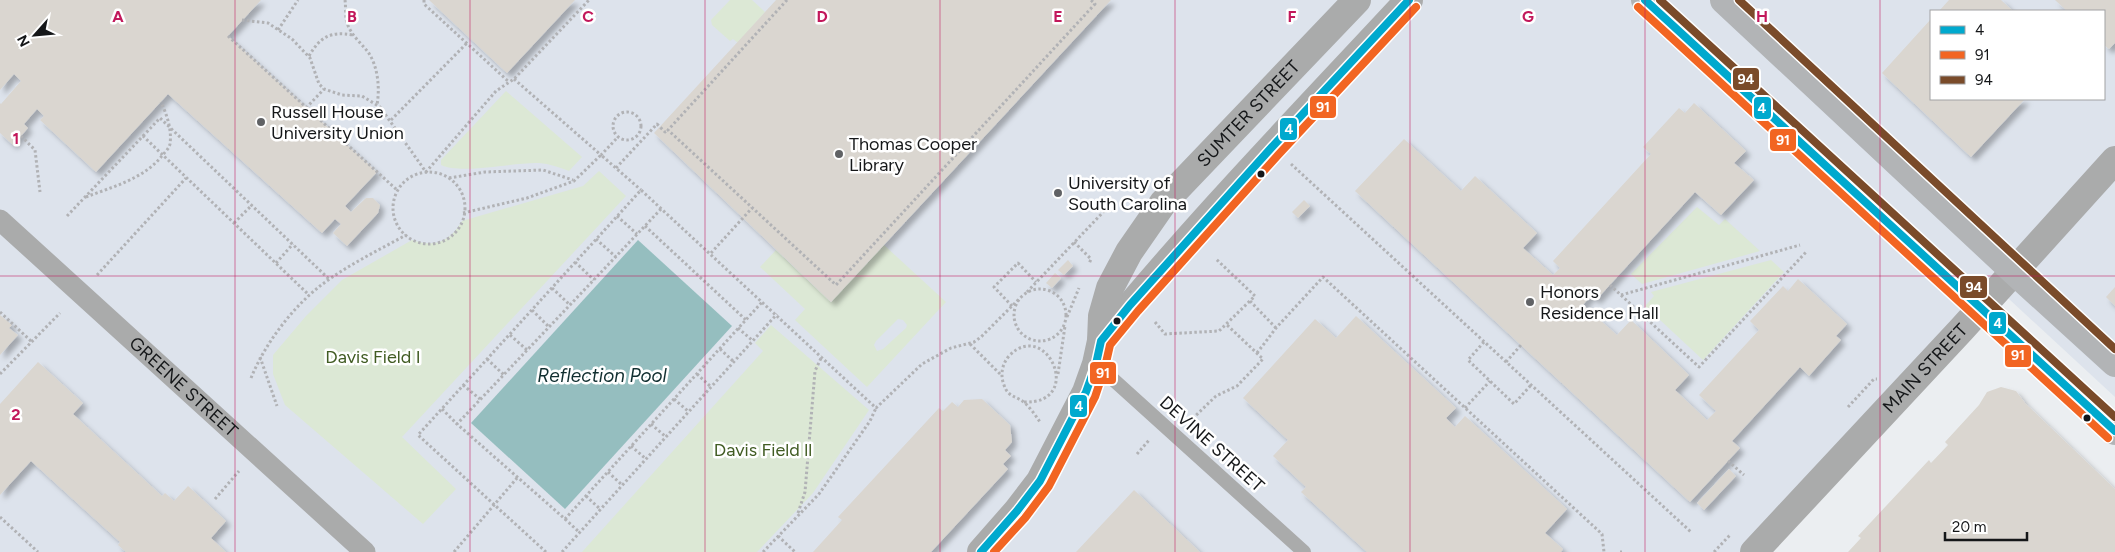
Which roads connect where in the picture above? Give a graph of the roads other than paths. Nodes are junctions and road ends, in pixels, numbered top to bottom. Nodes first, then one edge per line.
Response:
1 (1357, 0) edge
2 (1409, 0) edge
3 (1646, 0) edge
4 (1724, 0) edge
5 (2115, 160) edge
6 (0, 220) edge
7 (2014, 272) junction
8 (1980, 308) junction
9 (1098, 352) junction
10 (2115, 362) edge
11 (2115, 431) edge
12 (365, 552) edge
13 (981, 552) edge
14 (1304, 552) edge
15 (1754, 552) edge

1 - 9 street, SUMTER STREET
2 - 9 street, SUMTER STREET
3 - 8 main road
4 - 7 main road
5 - 7 street, MAIN STREET
6 - 12 street, GREENE STREET
7 - 8 street, MAIN STREET
7 - 10 main road
8 - 11 main road
8 - 15 street, MAIN STREET
9 - 13 street, SUMTER STREET
9 - 14 lane, DEVINE STREET

